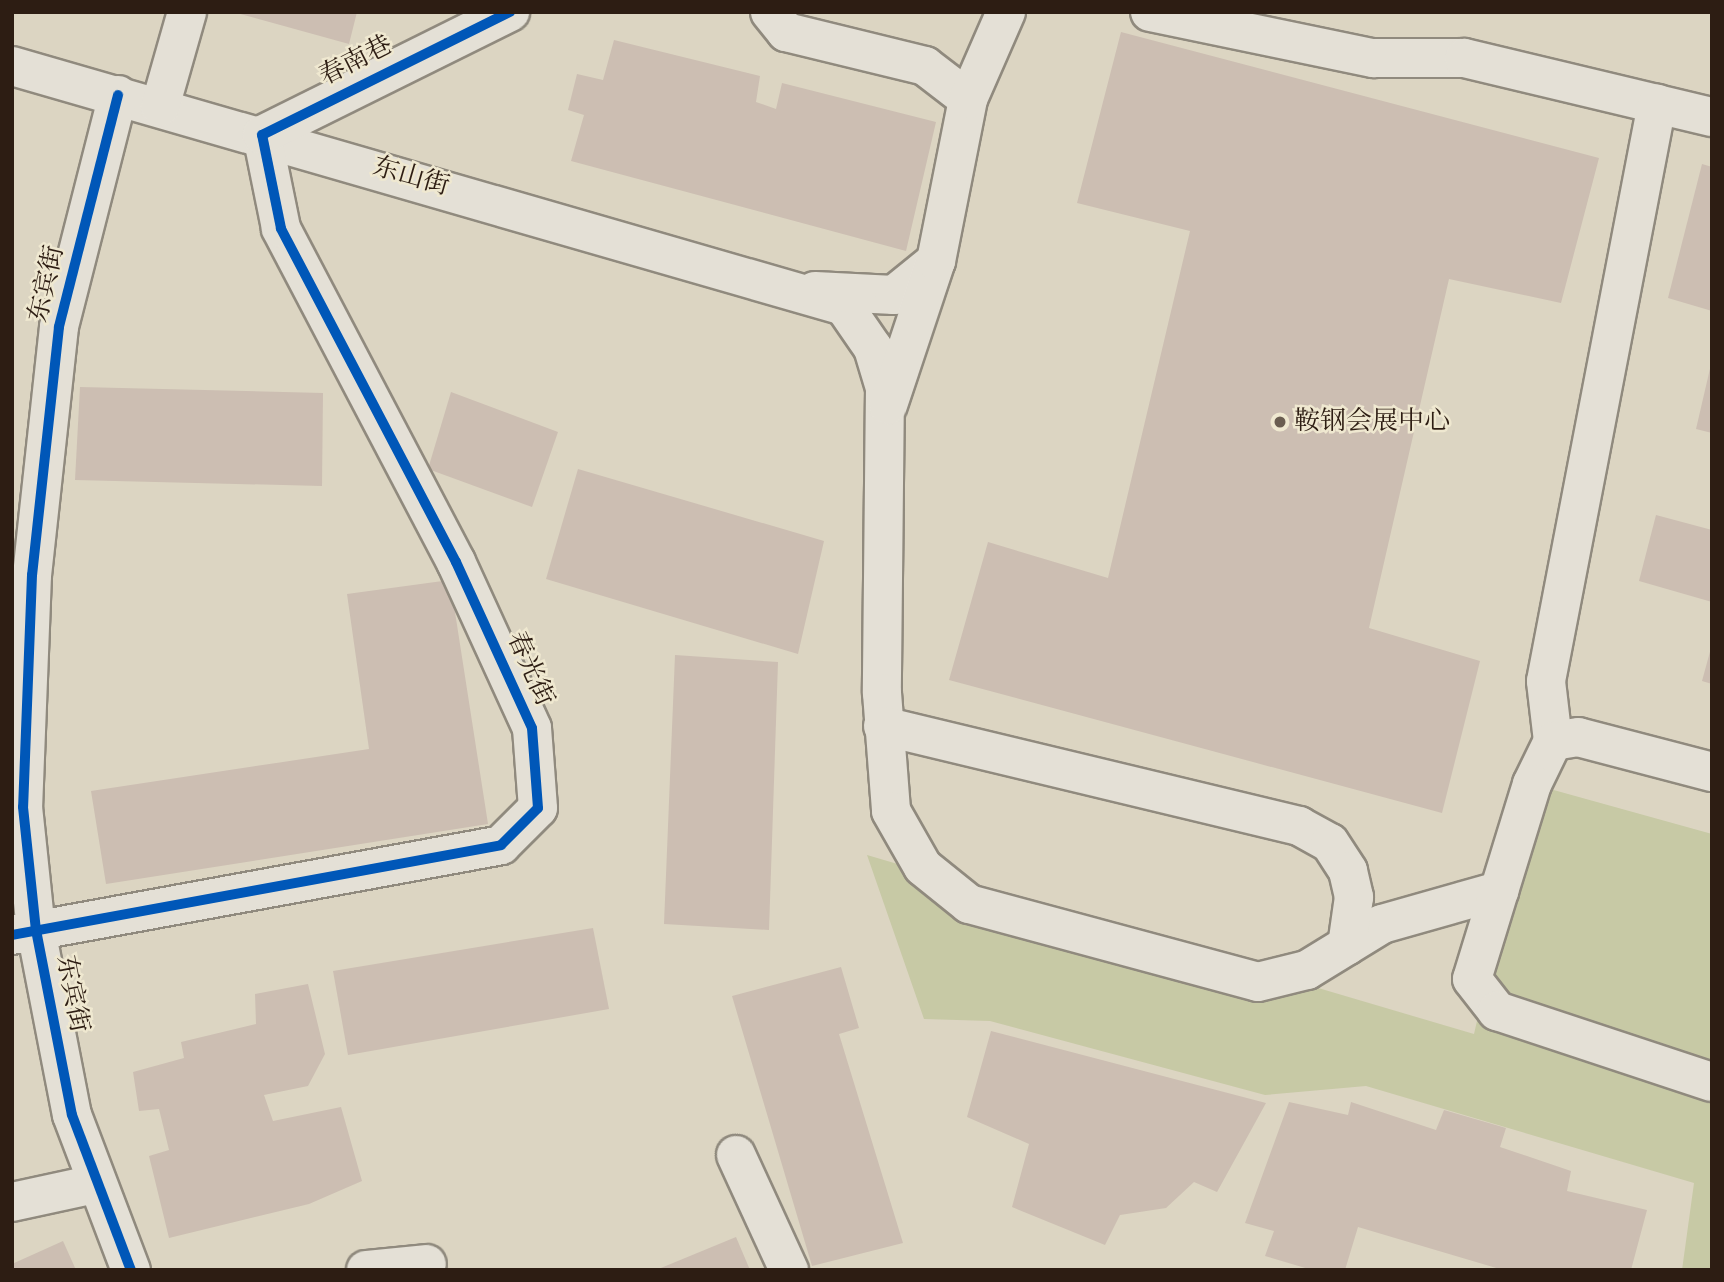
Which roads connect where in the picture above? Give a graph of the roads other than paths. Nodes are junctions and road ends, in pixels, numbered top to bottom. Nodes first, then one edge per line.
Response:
1 (187, 12) edge
2 (510, 12) edge
3 (770, 12) edge
4 (1006, 12) edge
5 (1150, 12) edge
6 (12, 66) edge
7 (118, 95) junction
8 (968, 99) junction
9 (1657, 104) junction
10 (160, 107) junction
11 (1712, 117) edge
12 (262, 135) junction
13 (936, 261) junction
14 (810, 291) junction
15 (885, 414) junction
16 (883, 726) junction
17 (1553, 741) junction
18 (1712, 772) edge
19 (1499, 891) junction
20 (24, 933) edge
21 (1347, 946) junction
22 (1712, 1082) edge
23 (736, 1155) dead end
24 (95, 1184) junction
25 (12, 1202) edge
26 (427, 1264) dead end
27 (131, 1270) edge
28 (366, 1270) edge
29 (789, 1270) edge

1 - 10 street
2 - 12 street, 春南巷
3 - 8 street
4 - 8 street
5 - 9 street
6 - 7 street, 东山街
7 - 10 street, 东山街
7 - 20 street, 东宾街
8 - 13 street
9 - 11 street
9 - 17 street
10 - 12 street, 东山街
12 - 14 street, 东山街
12 - 20 street, 春光街
13 - 14 street
13 - 15 street
14 - 15 street
15 - 16 street
16 - 21 street
16 - 21 street
17 - 18 street
17 - 19 street
19 - 21 street
19 - 22 street
20 - 24 street, 东宾街
23 - 29 street
24 - 25 street
24 - 27 street, 东宾街
26 - 28 street

